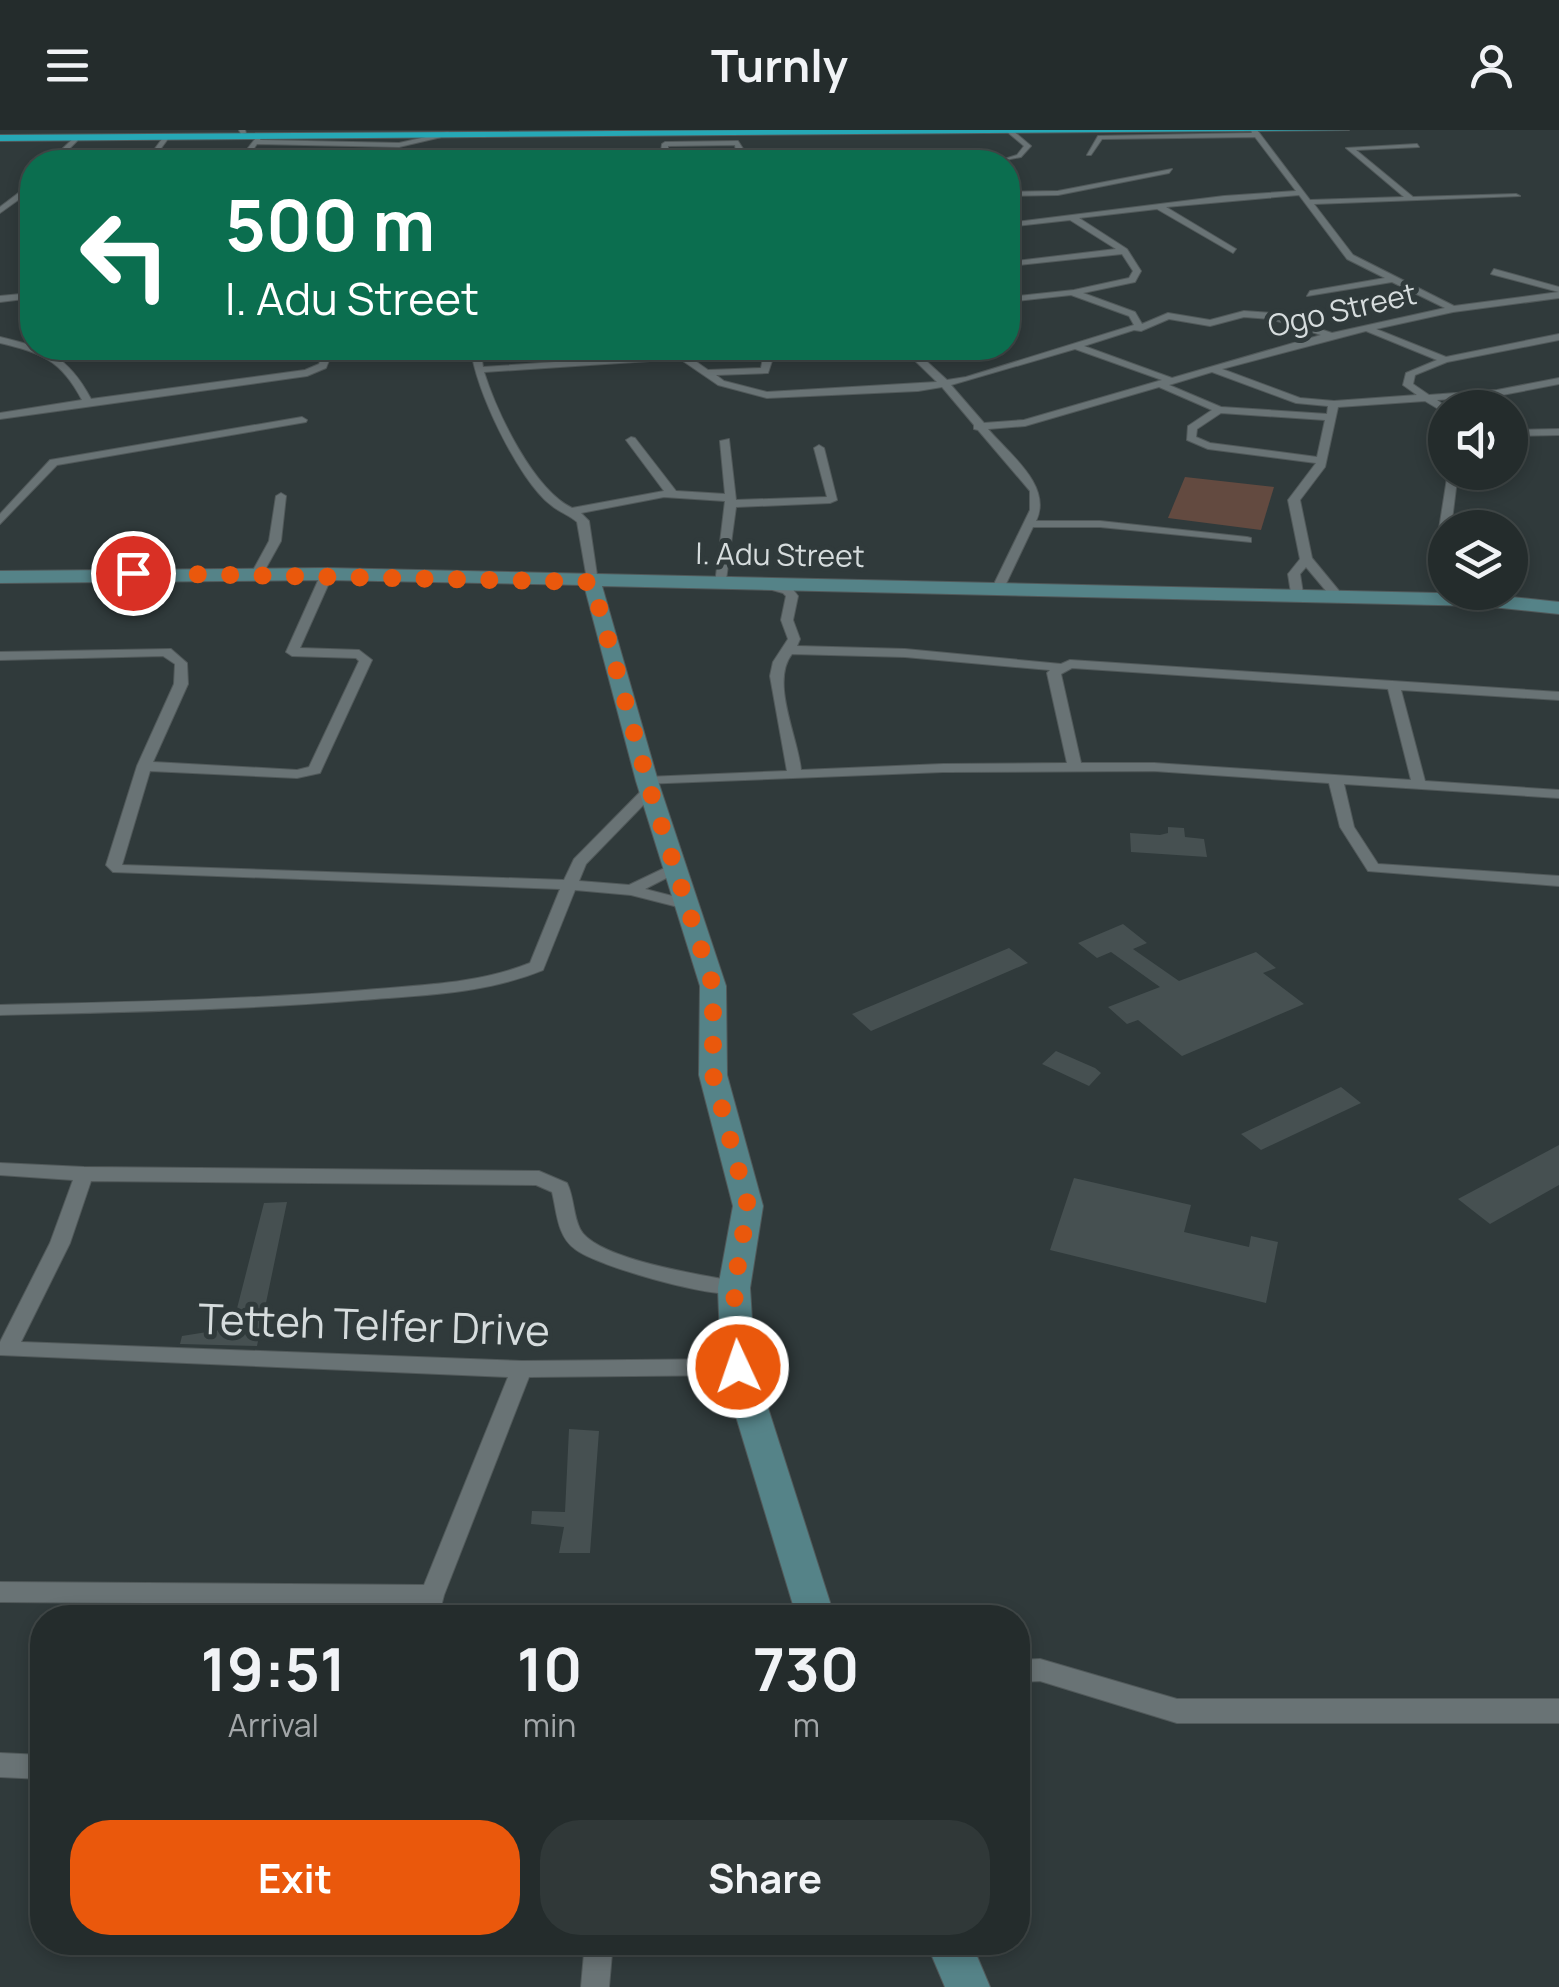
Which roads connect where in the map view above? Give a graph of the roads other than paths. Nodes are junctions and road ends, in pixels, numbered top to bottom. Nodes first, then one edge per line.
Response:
1 (799, 130) edge
2 (1342, 130) edge
3 (242, 131) edge
4 (462, 131) edge
5 (1010, 132) edge
6 (1255, 133) edge
7 (167, 136) junction
8 (0, 137) edge
9 (78, 137) junction
10 (257, 138) junction
11 (399, 145) junction
12 (1417, 146) dead end
13 (64, 150) edge
14 (157, 150) edge
15 (248, 150) edge
16 (396, 150) edge
17 (664, 150) edge
18 (738, 150) edge
19 (1020, 152) edge
20 (1089, 154) dead end
21 (1168, 171) dead end
22 (20, 194) edge
23 (1516, 196) dead end
24 (1305, 197) junction
25 (1410, 197) junction
26 (1020, 199) edge
27 (11, 200) junction
28 (20, 200) edge
29 (1030, 203) junction
30 (1160, 207) junction
31 (0, 211) edge
32 (1074, 219) junction
33 (1061, 220) junction
34 (1020, 224) edge
35 (1233, 250) dead end
36 (1124, 251) junction
37 (1020, 263) edge
38 (1494, 272) dead end
39 (1390, 280) junction
40 (1072, 292) junction
41 (1559, 292) edge
42 (1310, 294) dead end
43 (1020, 298) edge
44 (1453, 309) junction
45 (1364, 327) junction
46 (1138, 329) junction
47 (1330, 336) junction
48 (1559, 337) edge
49 (1078, 347) junction
50 (60, 360) edge
51 (326, 360) edge
52 (477, 360) edge
53 (650, 360) edge
54 (687, 360) edge
55 (767, 360) edge
56 (920, 360) edge
57 (1445, 360) junction
58 (1210, 368) junction
59 (478, 370) junction
60 (703, 373) junction
61 (1165, 382) junction
62 (1559, 382) edge
63 (945, 384) junction
64 (1408, 385) junction
65 (1427, 397) junction
66 (1394, 398) junction
67 (88, 402) junction
68 (1219, 410) junction
69 (1332, 410) junction
70 (0, 416) edge
71 (302, 420) dead end
72 (978, 427) junction
73 (1559, 432) edge
74 (1528, 433) edge
75 (631, 440) dead end
76 (725, 441) dead end
77 (819, 448) dead end
78 (1320, 462) junction
79 (672, 494) junction
80 (282, 496) dead end
81 (731, 501) junction
82 (573, 511) junction
83 (0, 521) edge
84 (1030, 524) junction
85 (1247, 540) dead end
86 (1306, 559) junction
87 (257, 574) junction
88 (327, 574) junction
89 (0, 577) edge
90 (592, 582) junction
91 (722, 584) junction
92 (764, 584) junction
93 (999, 586) junction
94 (1297, 593) junction
95 (1336, 595) junction
96 (1428, 596) edge
97 (1528, 603) edge
98 (1559, 608) edge
99 (791, 650) junction
100 (0, 656) edge
101 (1058, 668) junction
102 (1394, 688) junction
103 (1559, 696) edge
104 (144, 766) junction
105 (1075, 766) junction
106 (794, 775) junction
107 (1336, 780) junction
108 (1419, 785) junction
109 (649, 786) junction
110 (1559, 794) edge
111 (675, 868) junction
112 (1559, 880) edge
113 (568, 885) junction
114 (632, 890) junction
115 (686, 904) junction
116 (0, 1010) edge
117 (0, 1168) edge
118 (84, 1174) junction
119 (734, 1288) junction
120 (738, 1367) junction
121 (522, 1368) junction
122 (0, 1592) edge
123 (398, 1605) edge
124 (429, 1605) edge
125 (812, 1605) edge
126 (1030, 1670) edge
127 (1559, 1711) edge
128 (0, 1765) edge
129 (30, 1766) edge
130 (598, 1955) edge
131 (954, 1955) edge
132 (595, 1987) edge
133 (968, 1987) edge

1 - 4 highway
2 - 6 highway
3 - 4 highway
3 - 8 highway
4 - 5 highway
4 - 10 highway
4 - 11 street
5 - 6 highway
5 - 19 street
6 - 20 street
6 - 24 street, Ogo Street
7 - 9 highway
7 - 10 highway
7 - 14 street
8 - 9 highway
9 - 13 street
10 - 11 street
10 - 15 street
11 - 16 street
12 - 25 street
17 - 18 street
21 - 29 street
22 - 27 street
23 - 25 street
24 - 25 street
24 - 30 street
24 - 39 street, Ogo Street
26 - 29 street
27 - 28 street
27 - 31 street
29 - 33 street
30 - 32 street
30 - 35 street
32 - 33 street
32 - 36 street
33 - 34 street
36 - 37 street
36 - 40 street
38 - 41 street
39 - 42 street
39 - 44 street, Ogo Street
40 - 43 street
40 - 46 street
41 - 44 street
44 - 45 street, Ogo Street
45 - 47 street, Ogo Street
45 - 57 street
46 - 47 street
46 - 49 street
47 - 58 street, Ogo Street
48 - 57 street
49 - 61 street
49 - 63 street
50 - 67 street
51 - 67 street
52 - 59 street
53 - 59 street
54 - 60 street
55 - 60 street
56 - 63 street
57 - 64 street
58 - 61 street, Ogo Street
58 - 69 street
59 - 82 street
60 - 63 street
61 - 68 street
61 - 72 street, Ogo Street
62 - 65 street
63 - 72 street
64 - 65 street
64 - 66 street
65 - 66 street
66 - 69 street
67 - 70 street
68 - 69 street
68 - 78 street
69 - 78 street
71 - 83 street
72 - 84 street
73 - 74 street
75 - 79 street
76 - 81 street
77 - 81 street
78 - 86 street
79 - 81 street
79 - 82 street
80 - 87 street
81 - 91 street
82 - 90 street
84 - 85 street
84 - 93 street
86 - 94 street
86 - 95 street
87 - 88 street, I. Adu Street
87 - 89 street, I. Adu Street
88 - 90 street, I. Adu Street
88 - 104 street
90 - 91 street, I. Adu Street
90 - 109 street
91 - 92 street, I. Adu Street
92 - 93 street, I. Adu Street
92 - 99 street
93 - 94 street, I. Adu Street
94 - 95 street, I. Adu Street
95 - 96 street, I. Adu Street
97 - 98 street, I. Adu Street
99 - 101 street
99 - 106 street
100 - 104 street
101 - 102 street
101 - 105 street
102 - 103 street
102 - 108 street
104 - 113 street
105 - 106 street
105 - 107 street
106 - 109 street
107 - 108 street
107 - 112 street
108 - 110 street
109 - 111 street
109 - 113 street
111 - 114 street
111 - 115 street
113 - 114 street
113 - 116 street
114 - 115 street
115 - 119 street
117 - 118 street
118 - 119 street
118 - 121 street, Tetteh Telfer Drive
119 - 120 street
120 - 121 street, Tetteh Telfer Drive
120 - 125 street
121 - 124 street
122 - 123 street
126 - 127 street
128 - 129 street
130 - 132 street
131 - 133 street

